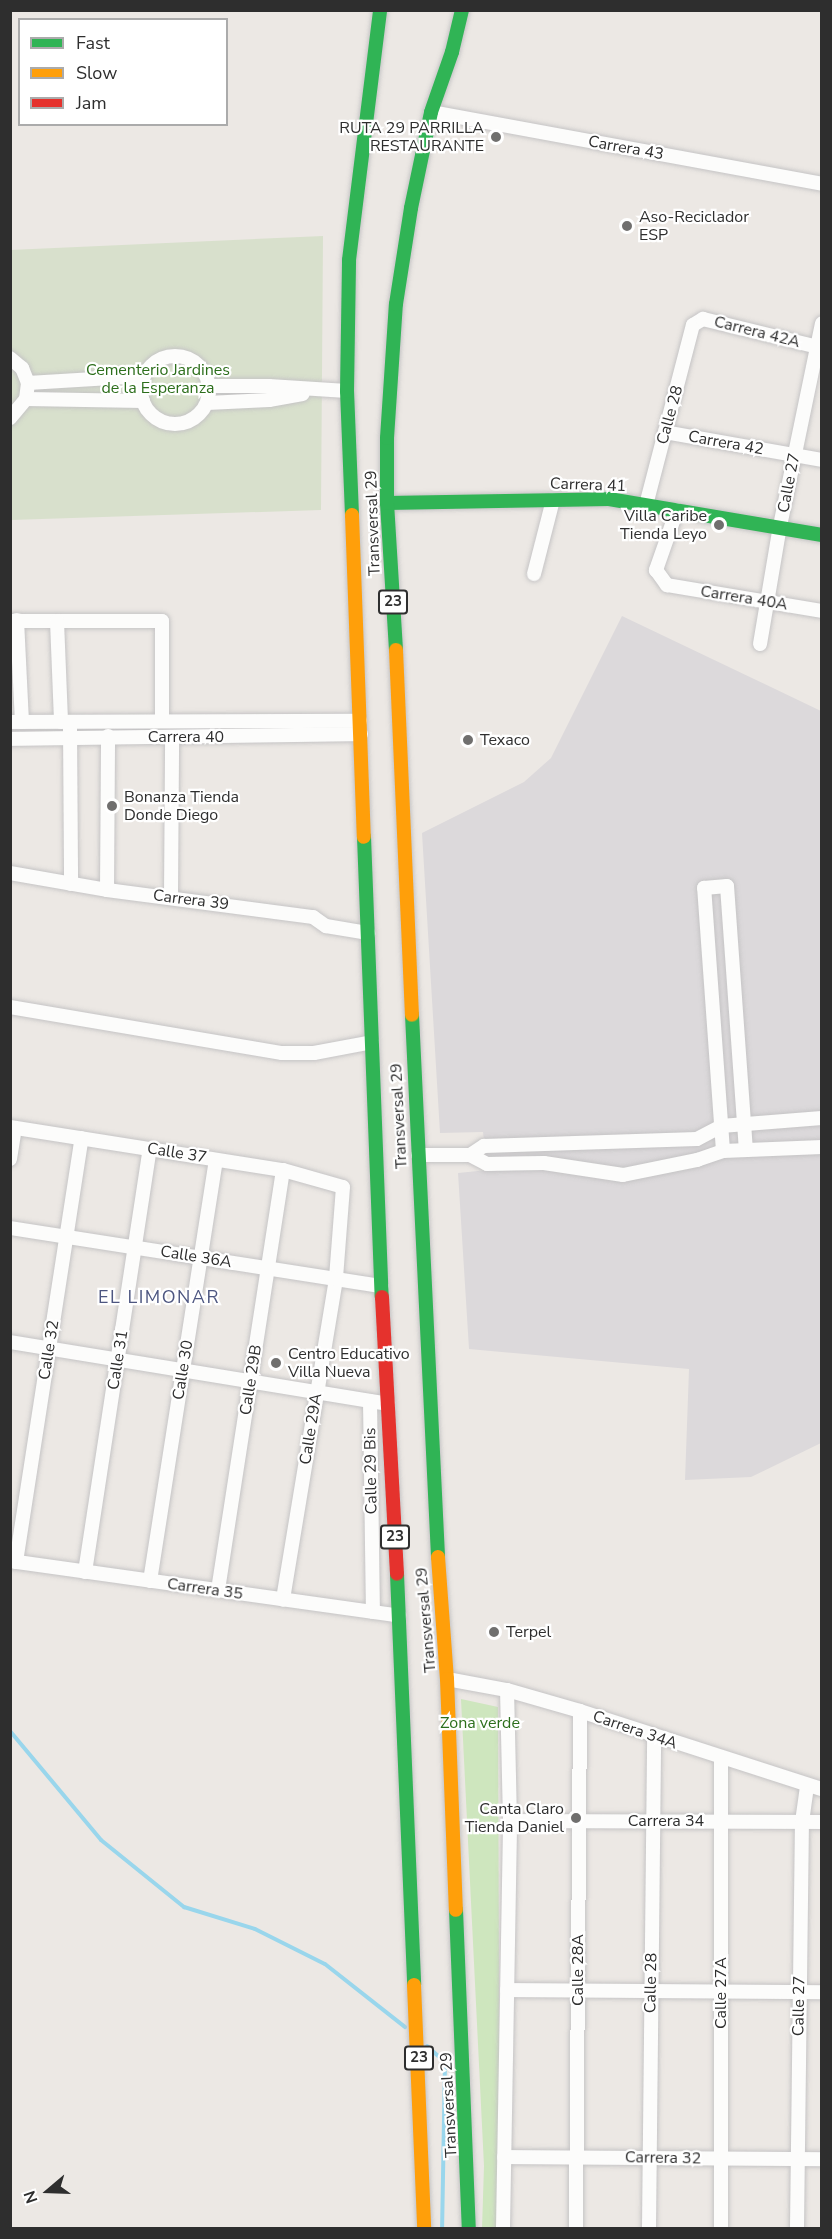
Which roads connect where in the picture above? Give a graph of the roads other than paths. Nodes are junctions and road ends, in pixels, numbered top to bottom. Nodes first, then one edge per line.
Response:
1 (380, 10) edge
2 (462, 10) edge
3 (431, 112) junction
4 (822, 184) edge
5 (822, 323) edge
6 (693, 325) joint
7 (819, 347) edge
8 (10, 358) edge
9 (144, 376) junction
10 (109, 378) junction
11 (28, 383) junction
12 (209, 387) junction
13 (347, 391) junction
14 (269, 393) junction
15 (26, 399) junction
16 (109, 400) junction
17 (143, 401) junction
18 (207, 403) junction
19 (10, 418) edge
20 (665, 432) junction
21 (794, 455) junction
22 (822, 460) edge
23 (553, 500) junction
24 (387, 503) junction
25 (646, 505) junction
26 (677, 510) junction
27 (780, 526) junction
28 (822, 535) edge
29 (534, 574) dead end
30 (767, 602) junction
31 (822, 611) edge
32 (14, 621) edge
33 (57, 621) junction
34 (760, 644) dead end
35 (162, 721) junction
36 (16, 722) edge
37 (67, 727) junction
38 (360, 728) junction
39 (108, 736) junction
40 (172, 737) junction
41 (10, 738) edge
42 (10, 873) edge
43 (71, 884) junction
44 (107, 890) junction
45 (171, 897) junction
46 (368, 933) junction
47 (10, 1007) edge
48 (736, 1007) junction
49 (713, 1010) junction
50 (372, 1042) junction
51 (822, 1118) edge
52 (744, 1122) junction
53 (721, 1126) junction
54 (13, 1127) edge
55 (82, 1138) junction
56 (822, 1147) edge
57 (746, 1148) junction
58 (150, 1149) junction
59 (723, 1151) junction
60 (418, 1155) junction
61 (470, 1155) junction
62 (10, 1159) edge
63 (216, 1160) junction
64 (283, 1170) junction
65 (343, 1187) joint
66 (10, 1228) edge
67 (67, 1237) junction
68 (135, 1247) junction
69 (200, 1258) junction
70 (268, 1268) junction
71 (336, 1279) junction
72 (381, 1286) junction
73 (10, 1342) edge
74 (50, 1348) junction
75 (118, 1360) junction
76 (183, 1371) junction
77 (250, 1382) junction
78 (317, 1393) junction
79 (370, 1401) junction
80 (388, 1404) junction
81 (13, 1561) edge
82 (85, 1572) junction
83 (150, 1581) junction
84 (218, 1590) junction
85 (283, 1600) junction
86 (373, 1612) junction
87 (399, 1616) junction
88 (447, 1679) junction
89 (507, 1690) junction
90 (580, 1711) junction
91 (654, 1737) junction
92 (721, 1758) junction
93 (807, 1785) junction
94 (822, 1789) edge
95 (510, 1821) junction
96 (579, 1821) junction
97 (721, 1821) junction
98 (653, 1822) junction
99 (802, 1822) junction
100 (822, 1822) edge
101 (507, 1990) junction
102 (578, 1991) junction
103 (651, 1991) junction
104 (721, 1991) junction
105 (799, 1992) junction
106 (822, 1992) edge
107 (504, 2157) junction
108 (577, 2157) junction
109 (649, 2158) junction
110 (721, 2158) junction
111 (796, 2159) junction
112 (822, 2159) edge
113 (424, 2229) edge
114 (469, 2229) edge
115 (502, 2229) edge
116 (576, 2229) edge
117 (649, 2229) edge
118 (721, 2229) edge
119 (796, 2229) edge

1 - 13 main road, Transversal 29 / 23
2 - 3 main road, Transversal 29 / 23
3 - 4 street, Carrera 43
3 - 24 main road, Transversal 29 / 23
5 - 7 street, Calle 27
6 - 7 street, Carrera 42A
6 - 20 street, Calle 28
7 - 21 street, Calle 27
8 - 11 street
9 - 10 street
9 - 12 street
9 - 17 street
10 - 11 street
10 - 16 street
11 - 15 street
12 - 14 street
12 - 18 street
13 - 14 street
13 - 38 main road, Transversal 29 / 23
14 - 18 street
15 - 16 street
15 - 19 street
16 - 17 street
17 - 18 street
20 - 21 street, Carrera 42
20 - 25 street, Calle 28
21 - 22 street, Carrera 42
21 - 27 street, Calle 27
23 - 24 main road, Carrera 41
23 - 25 main road, Carrera 41
23 - 29 street
24 - 60 main road, Transversal 29 / 23
25 - 26 main road, Carrera 41
26 - 27 main road, Carrera 41
26 - 30 street, Carrera 40A
27 - 28 main road, Carrera 41
27 - 30 street, Calle 27
30 - 31 street, Carrera 40A
30 - 34 street, Calle 27
32 - 33 street
32 - 36 street
33 - 35 street
33 - 37 street
35 - 37 street, Carrera 40
35 - 38 street, Carrera 40
36 - 37 street, Carrera 40
37 - 39 street, Carrera 40
37 - 41 street, Carrera 40
37 - 43 street
38 - 40 street, Carrera 40
38 - 46 main road, Transversal 29 / 23
39 - 40 street, Carrera 40
39 - 44 street
40 - 45 street
42 - 43 street, Carrera 39
43 - 44 street, Carrera 39
44 - 45 street, Carrera 39
45 - 46 street, Carrera 39
46 - 50 main road, Transversal 29 / 23
47 - 50 street
48 - 49 street
48 - 49 street
48 - 52 street
49 - 53 street
50 - 72 main road, Transversal 29 / 23
51 - 52 street
52 - 53 street
52 - 57 street
53 - 59 street
53 - 61 street
54 - 55 street, Calle 37
54 - 62 street
55 - 58 street, Calle 37
55 - 67 street, Calle 32
56 - 57 street
57 - 59 street
58 - 63 street, Calle 37
58 - 68 street, Calle 31
59 - 61 street
60 - 61 street
60 - 88 main road, Transversal 29 / 23
63 - 64 street, Calle 37
63 - 69 street, Calle 30
64 - 65 street, Calle 37
64 - 70 street, Calle 29B
65 - 71 street, Calle 29A
66 - 67 street, Calle 36A
67 - 68 street, Calle 36A
67 - 74 street, Calle 32
68 - 69 street, Calle 36A
68 - 75 street, Calle 31
69 - 70 street, Calle 36A
69 - 76 street, Calle 30
70 - 71 street, Calle 36A
70 - 77 street, Calle 29B
71 - 72 street, Calle 36A
71 - 78 street, Calle 29A
72 - 80 main road, Transversal 29 / 23
73 - 74 street
74 - 75 street
74 - 81 street, Calle 32
75 - 76 street
75 - 82 street, Calle 31
76 - 77 street
76 - 83 street, Calle 30
77 - 78 street
77 - 84 street, Calle 29B
78 - 79 street
78 - 85 street, Calle 29A
79 - 80 street
79 - 86 street, Calle 29 Bis
80 - 87 main road, Transversal 29 / 23
81 - 82 street, Carrera 35
82 - 83 street, Carrera 35
83 - 84 street, Carrera 35
84 - 85 street, Carrera 35
85 - 86 street, Carrera 35
86 - 87 street, Carrera 35
87 - 113 main road, Transversal 29 / 23
88 - 89 street, Carrera 34A
88 - 114 main road, Transversal 29 / 23
89 - 90 street, Carrera 34A
89 - 95 street
90 - 91 street, Carrera 34A
90 - 96 street, Calle 28A
91 - 92 street, Carrera 34A
91 - 98 street, Calle 28
92 - 93 street, Carrera 34A
92 - 97 street, Calle 27A
93 - 94 street, Carrera 34A
93 - 99 street, Calle 27
95 - 96 street, Carrera 34
95 - 101 street
96 - 98 street, Carrera 34
96 - 102 street, Calle 28A
97 - 98 street, Carrera 34
97 - 99 street, Carrera 34
97 - 104 street, Calle 27A
98 - 103 street, Calle 28
99 - 100 street, Carrera 34
99 - 105 street, Calle 27
101 - 102 street
101 - 107 street
102 - 103 street
102 - 108 street, Calle 28A
103 - 104 street
103 - 109 street, Calle 28
104 - 105 street
104 - 110 street, Calle 27A
105 - 106 street
105 - 111 street, Calle 27
107 - 108 street, Carrera 32
107 - 115 street
108 - 109 street, Carrera 32
108 - 116 street, Calle 28A
109 - 110 street, Carrera 32
109 - 117 street, Calle 28
110 - 111 street, Carrera 32
110 - 118 street, Calle 27A
111 - 112 street, Carrera 32
111 - 119 street, Calle 27

